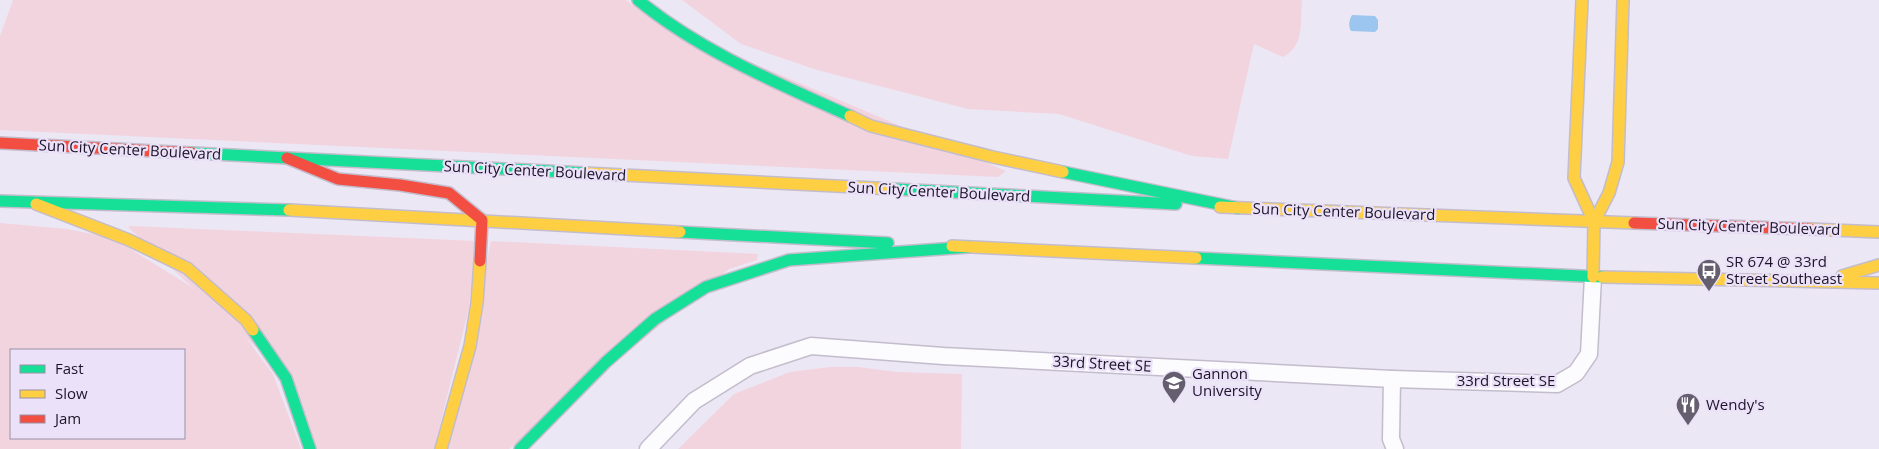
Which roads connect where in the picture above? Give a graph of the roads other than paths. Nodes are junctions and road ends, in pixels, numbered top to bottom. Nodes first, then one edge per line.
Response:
1 (638, 0) edge
2 (1582, 0) edge
3 (1623, 0) edge
4 (0, 143) edge
5 (288, 158) junction
6 (0, 202) edge
7 (36, 204) junction
8 (1238, 208) junction
9 (482, 220) junction
10 (1594, 222) junction
11 (1879, 232) edge
12 (969, 248) junction
13 (1879, 264) edge
14 (1593, 277) junction
15 (1824, 282) junction
16 (1879, 283) edge
17 (1392, 379) junction
18 (310, 449) edge
19 (441, 449) edge
20 (520, 449) edge
21 (648, 449) edge
22 (1395, 449) edge

1 - 8 main road
2 - 10 main road
3 - 10 main road
4 - 5 main road, Sun City Center Boulevard
5 - 8 main road, Sun City Center Boulevard
5 - 9 main road
6 - 7 main road
7 - 9 main road
7 - 18 main road
8 - 10 main road, Sun City Center Boulevard
9 - 12 main road
9 - 19 main road
10 - 11 main road, Sun City Center Boulevard
10 - 14 main road
12 - 14 main road
12 - 20 main road
13 - 15 main road
14 - 15 main road
14 - 17 street, 33rd Street SE
15 - 16 main road
17 - 21 street, 33rd Street SE
17 - 22 street

